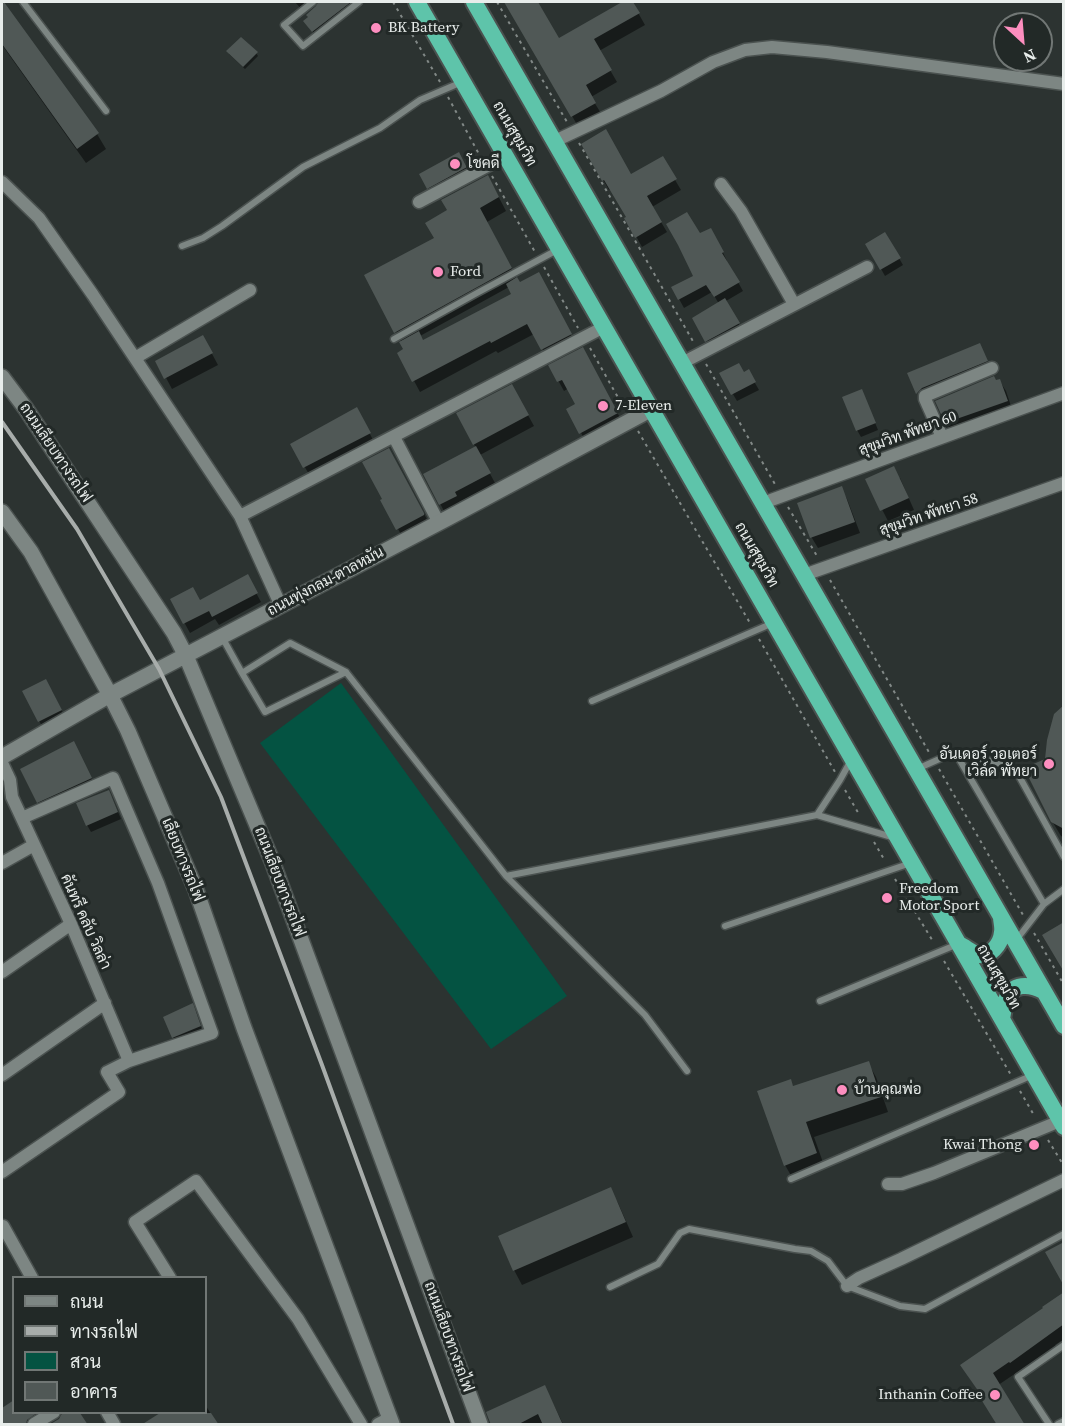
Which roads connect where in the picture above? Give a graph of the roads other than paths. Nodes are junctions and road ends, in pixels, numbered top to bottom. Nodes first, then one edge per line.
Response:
1 (23, 2) edge
2 (312, 2) edge
3 (359, 2) edge
4 (417, 2) edge
5 (474, 2) edge
6 (463, 81) junction
7 (1064, 84) edge
8 (106, 111) dead end
9 (555, 141) junction
10 (506, 156) junction
11 (2, 182) edge
12 (721, 184) dead end
13 (419, 202) dead end
14 (182, 246) dead end
15 (560, 249) junction
16 (867, 267) dead end
17 (250, 290) dead end
18 (794, 304) junction
19 (604, 327) junction
20 (394, 339) dead end
21 (135, 358) junction
22 (682, 363) junction
23 (992, 368) dead end
24 (2, 377) edge
25 (1064, 393) edge
26 (652, 409) junction
27 (394, 437) junction
28 (942, 437) junction
29 (1064, 483) edge
30 (763, 503) junction
31 (2, 512) edge
32 (240, 516) junction
33 (439, 523) junction
34 (804, 575) junction
35 (281, 606) junction
36 (774, 622) junction
37 (222, 636) junction
38 (186, 656) junction
39 (345, 672) junction
40 (242, 673) junction
41 (110, 695) junction
42 (592, 701) dead end
43 (955, 752) junction
44 (2, 757) edge
45 (852, 759) junction
46 (2, 763) edge
47 (916, 770) junction
48 (2, 789) edge
49 (12, 797) junction
50 (817, 815) junction
51 (22, 819) junction
52 (898, 838) junction
53 (34, 845) junction
54 (1064, 857) edge
55 (2, 863) edge
56 (912, 863) junction
57 (506, 876) junction
58 (1064, 889) edge
59 (1044, 904) junction
60 (1000, 916) junction
61 (71, 924) junction
62 (725, 926) dead end
63 (1015, 941) junction
64 (958, 943) junction
65 (2, 972) edge
66 (1043, 991) junction
67 (820, 1001) dead end
68 (105, 1003) junction
69 (1002, 1019) junction
70 (1064, 1026) edge
71 (129, 1061) junction
72 (687, 1071) dead end
73 (2, 1075) edge
74 (1034, 1075) junction
75 (1062, 1124) edge
76 (2, 1172) edge
77 (791, 1179) dead end
78 (1064, 1180) edge
79 (888, 1184) dead end
80 (3, 1226) edge
81 (1064, 1234) edge
82 (31, 1276) edge
83 (169, 1276) edge
84 (847, 1286) junction
85 (610, 1287) dead end
86 (1064, 1345) edge
87 (52, 1414) edge
88 (1064, 1421) edge
89 (387, 1422) edge
90 (34, 1425) edge
91 (361, 1425) edge
92 (480, 1425) edge
93 (1049, 1425) edge
94 (1058, 1425) edge

1 - 8 lane
2 - 3 lane
4 - 6 highway, ถนนสุขุมวิท
5 - 9 highway
6 - 10 highway, ถนนสุขุมวิท
6 - 14 lane
7 - 9 street
9 - 22 highway
10 - 13 street
10 - 15 highway, ถนนสุขุมวิท
11 - 21 street
12 - 18 street
15 - 19 highway, ถนนสุขุมวิท
15 - 20 lane
16 - 18 street
17 - 21 street
18 - 22 street
19 - 26 highway, ถนนสุขุมวิท
19 - 27 street
21 - 32 street
22 - 30 highway
23 - 28 street
24 - 38 street, ถนนเลียบทางรถไฟ
25 - 28 street, สุขุมวิท พัทยา 60
26 - 33 street, ถนนทุ่งกลม-ตาลหมัน
26 - 36 highway, ถนนสุขุมวิท
27 - 32 street
27 - 33 street
28 - 30 street, สุขุมวิท พัทยา 60
29 - 34 street, สุขุมวิท พัทยา 58
30 - 34 highway
31 - 41 street
32 - 35 street
33 - 35 street, ถนนทุ่งกลม-ตาลหมัน
34 - 47 highway
35 - 37 street, ถนนทุ่งกลม-ตาลหมัน
36 - 42 lane
36 - 45 highway, ถนนสุขุมวิท
37 - 38 street, ถนนทุ่งกลม-ตาลหมัน
37 - 40 lane
38 - 41 street, ถนนทุ่งกลม-ตาลหมัน
38 - 92 street, ถนนเลียบทางรถไฟ
39 - 40 lane
39 - 40 lane
39 - 57 lane
41 - 44 street, ถนนทุ่งกลม-ตาลหมัน
41 - 89 street, เลียบทางรถไฟ
43 - 47 lane
43 - 54 lane
43 - 59 lane
45 - 50 lane
45 - 52 highway, ถนนสุขุมวิท
46 - 49 street, คันทรี คลับ วิลล่า
47 - 60 highway
48 - 49 street, คันทรี คลับ วิลล่า
49 - 51 street, คันทรี คลับ วิลล่า
50 - 52 lane
50 - 57 lane
51 - 53 street, คันทรี คลับ วิลล่า
51 - 71 street
52 - 56 highway, ถนนสุขุมวิท
53 - 55 street
53 - 61 street, คันทรี คลับ วิลล่า
56 - 62 lane
56 - 64 highway, ถนนสุขุมวิท
57 - 72 lane
58 - 59 lane
59 - 63 lane
60 - 63 highway
60 - 64 highway
61 - 65 street
61 - 68 street, คันทรี คลับ วิลล่า
63 - 66 highway
64 - 67 lane
64 - 69 highway, ถนนสุขุมวิท
66 - 69 highway
66 - 70 highway
68 - 71 street, คันทรี คลับ วิลล่า
68 - 73 street
69 - 74 highway, ถนนสุขุมวิท
71 - 76 street
74 - 75 highway, ถนนสุขุมวิท
74 - 77 lane
75 - 79 street
78 - 84 street
80 - 82 street
81 - 84 lane
83 - 91 street
84 - 85 lane
86 - 93 lane
87 - 90 street
88 - 94 lane

